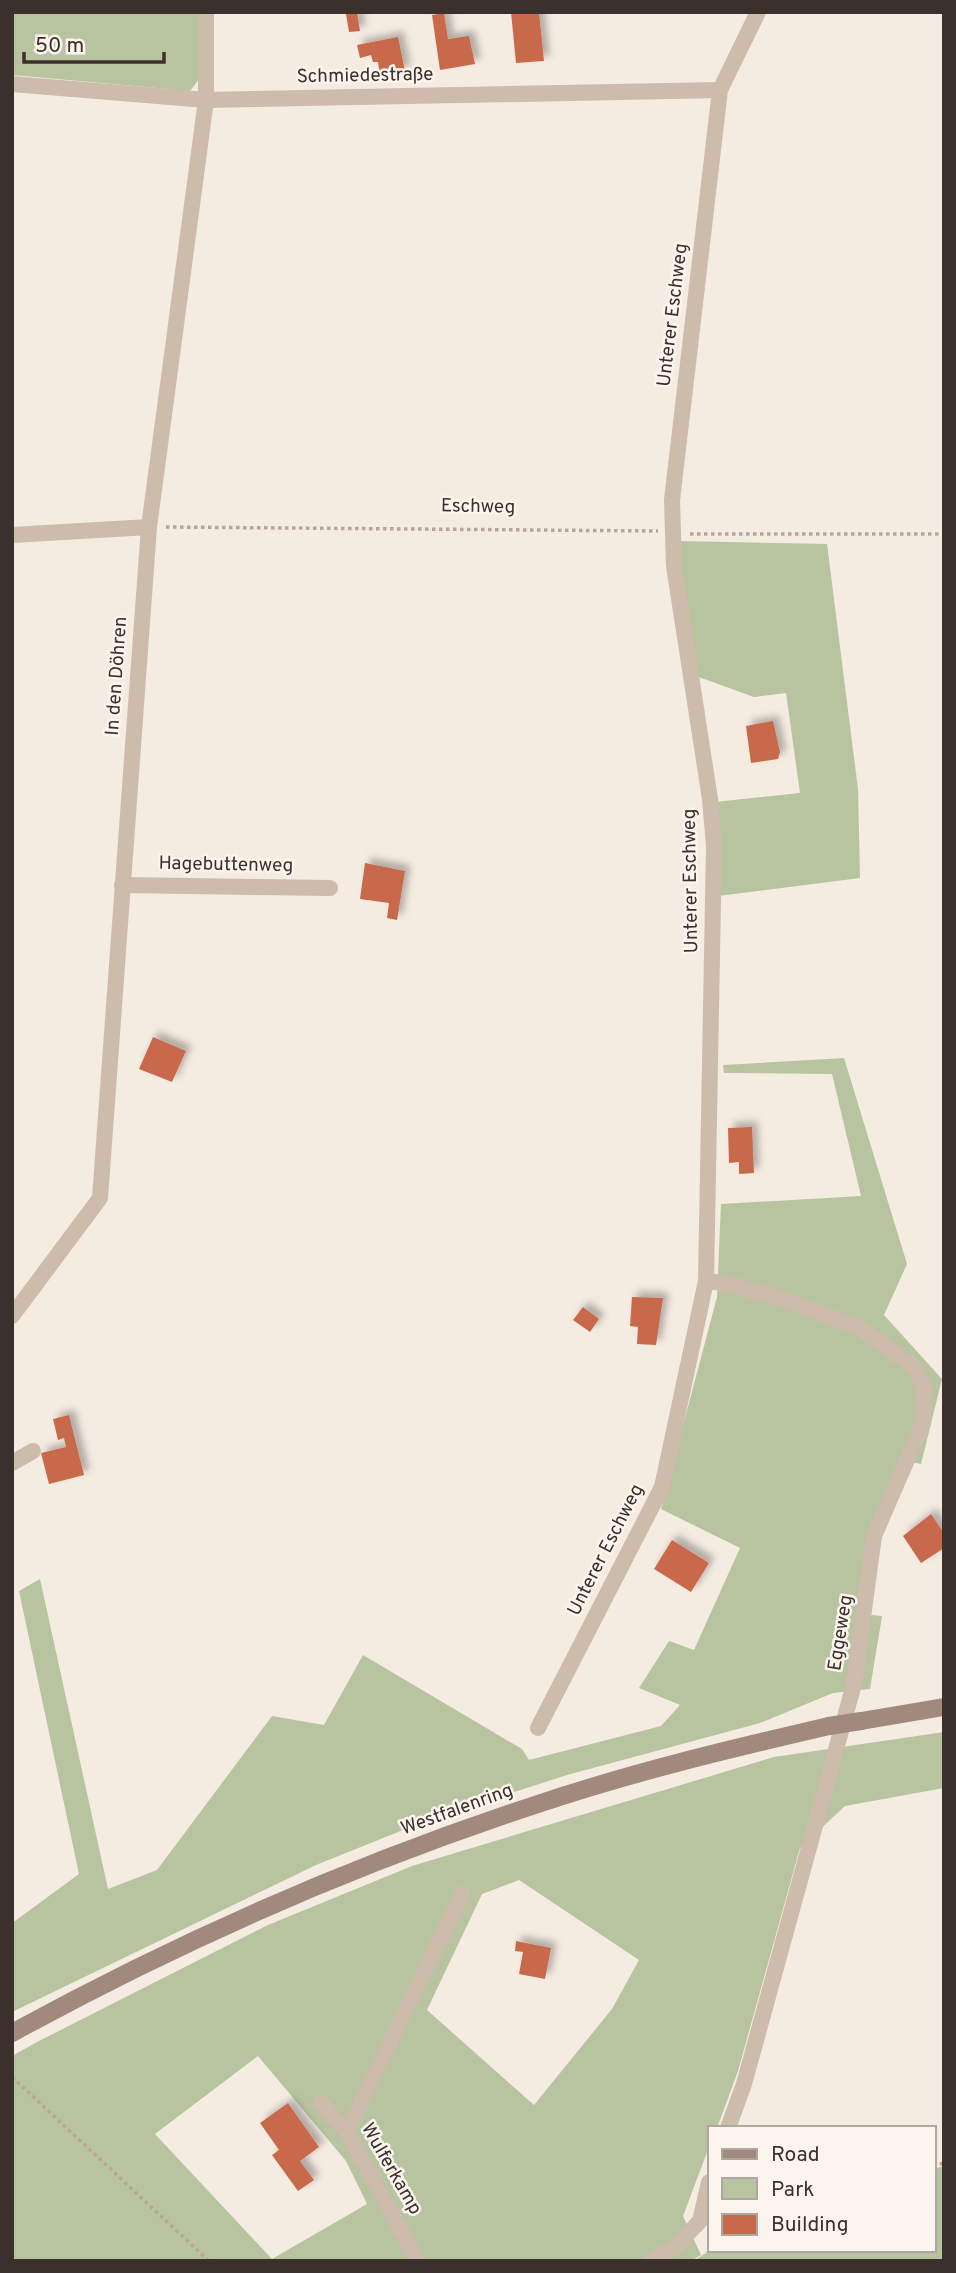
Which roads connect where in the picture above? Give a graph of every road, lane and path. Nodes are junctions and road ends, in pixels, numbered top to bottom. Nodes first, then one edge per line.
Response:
1 (206, 12) edge
2 (758, 12) edge
3 (12, 84) edge
4 (720, 90) junction
5 (206, 100) junction
6 (149, 527) junction
7 (672, 532) junction
8 (944, 534) edge
9 (12, 536) edge
10 (122, 885) junction
11 (330, 888) dead end
12 (706, 1282) junction
13 (12, 1316) edge
14 (33, 1451) dead end
15 (12, 1463) edge
16 (944, 1707) edge
17 (538, 1728) dead end
18 (462, 1894) dead end
19 (12, 2033) edge
20 (12, 2077) edge
21 (321, 2103) dead end
22 (729, 2126) edge
23 (347, 2132) junction
24 (708, 2186) edge
25 (209, 2261) edge
26 (418, 2261) edge
27 (650, 2261) edge

1 - 5 street, In den Döhren
2 - 4 street, Unterer Eschweg
3 - 5 street, Schmiedestraße
4 - 5 street, Schmiedestraße
4 - 7 street, Unterer Eschweg
5 - 6 street, In den Döhren
6 - 7 path, Eschweg
6 - 9 street
6 - 10 street, In den Döhren
7 - 8 path, Eschweg
7 - 12 street, Unterer Eschweg
10 - 11 street, Hagebuttenweg
10 - 13 street, In den Döhren
12 - 17 street, Unterer Eschweg
12 - 22 street, Eggeweg
14 - 15 street
16 - 19 main road, Westfalenring, bridge
18 - 23 street
20 - 25 path
21 - 23 street, Wulferkamp
23 - 26 street, Wulferkamp
24 - 27 street

